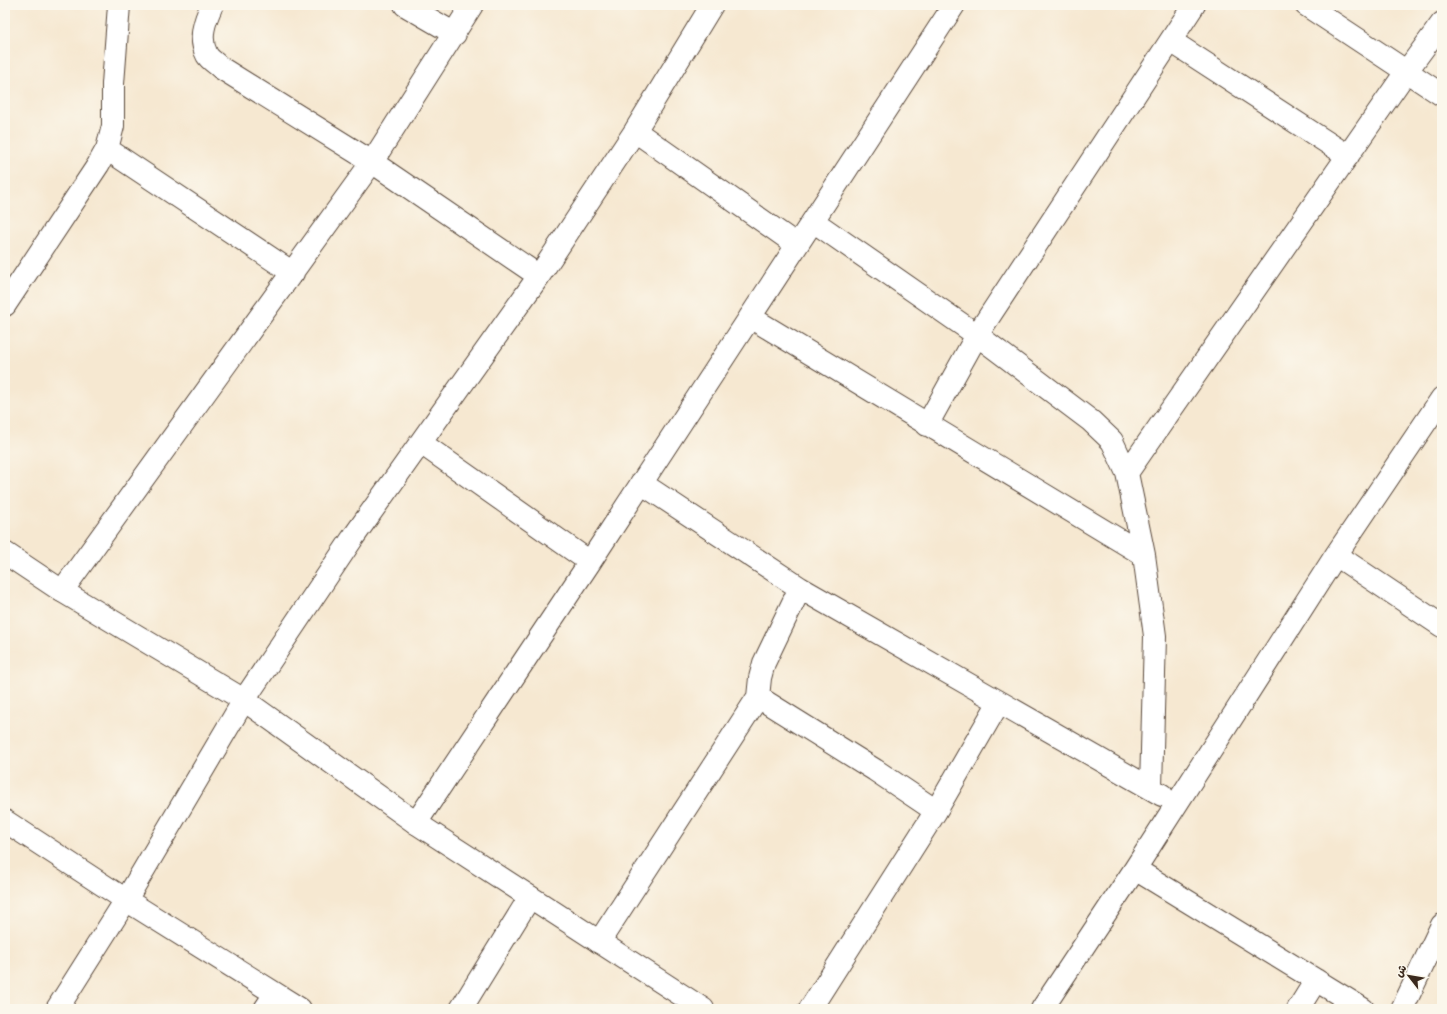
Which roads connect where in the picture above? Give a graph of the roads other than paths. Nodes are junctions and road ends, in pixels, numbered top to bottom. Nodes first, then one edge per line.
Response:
1 (119, 5) edge
2 (212, 5) edge
3 (405, 5) edge
4 (472, 5) edge
5 (712, 5) edge
6 (954, 5) edge
7 (1194, 5) edge
8 (1306, 5) edge
9 (1442, 23) edge
10 (455, 34) junction
11 (1171, 41) junction
12 (1406, 72) junction
13 (1442, 95) edge
14 (636, 131) junction
15 (107, 149) junction
16 (1348, 156) junction
17 (372, 162) junction
18 (813, 221) junction
19 (797, 245) junction
20 (293, 273) junction
21 (538, 276) junction
22 (5, 305) edge
23 (750, 317) junction
24 (977, 335) junction
25 (1441, 403) edge
26 (927, 425) junction
27 (421, 443) junction
28 (1127, 473) junction
29 (641, 483) junction
30 (5, 553) edge
31 (1144, 555) junction
32 (1336, 555) junction
33 (590, 562) junction
34 (800, 588) junction
35 (62, 591) junction
36 (1442, 626) edge
37 (758, 696) junction
38 (244, 700) junction
39 (999, 702) junction
40 (1151, 788) junction
41 (1176, 803) junction
42 (936, 811) junction
43 (5, 821) edge
44 (416, 824) junction
45 (1135, 869) junction
46 (530, 897) junction
47 (126, 900) junction
48 (1442, 925) edge
49 (599, 942) junction
50 (1316, 980) junction
51 (270, 1001) edge
52 (57, 1009) edge
53 (300, 1009) edge
54 (461, 1009) edge
55 (702, 1009) edge
56 (810, 1009) edge
57 (1042, 1009) edge
58 (1298, 1009) edge
59 (1363, 1009) edge
60 (1402, 1009) edge

1 - 15 street
2 - 17 street
3 - 10 street
4 - 10 street
5 - 14 street
6 - 18 street
7 - 11 street
8 - 12 street
9 - 12 street
10 - 17 street
11 - 16 street
11 - 24 street
12 - 13 street
12 - 16 street
14 - 19 street
14 - 21 street
15 - 20 street
15 - 22 street
16 - 28 street
17 - 20 street
17 - 21 street
18 - 19 street
18 - 24 street
19 - 23 street
20 - 35 street
21 - 27 street
23 - 26 street
23 - 29 street
24 - 26 street
24 - 28 street
25 - 32 street
26 - 31 street
27 - 33 street
27 - 38 street
28 - 31 street
29 - 33 street
29 - 34 street
30 - 35 street
31 - 40 street
32 - 36 street
32 - 41 street
33 - 44 street
34 - 37 street
34 - 39 street
35 - 38 street
37 - 42 street
37 - 49 street
38 - 44 street
38 - 47 street
39 - 40 street
39 - 42 street
40 - 41 street
41 - 45 street
42 - 56 street
43 - 47 street
44 - 46 street
45 - 50 street
45 - 57 street
46 - 49 street
46 - 54 street
47 - 51 street
47 - 52 street
48 - 60 street
49 - 55 street
50 - 58 street
50 - 59 street
51 - 53 street

